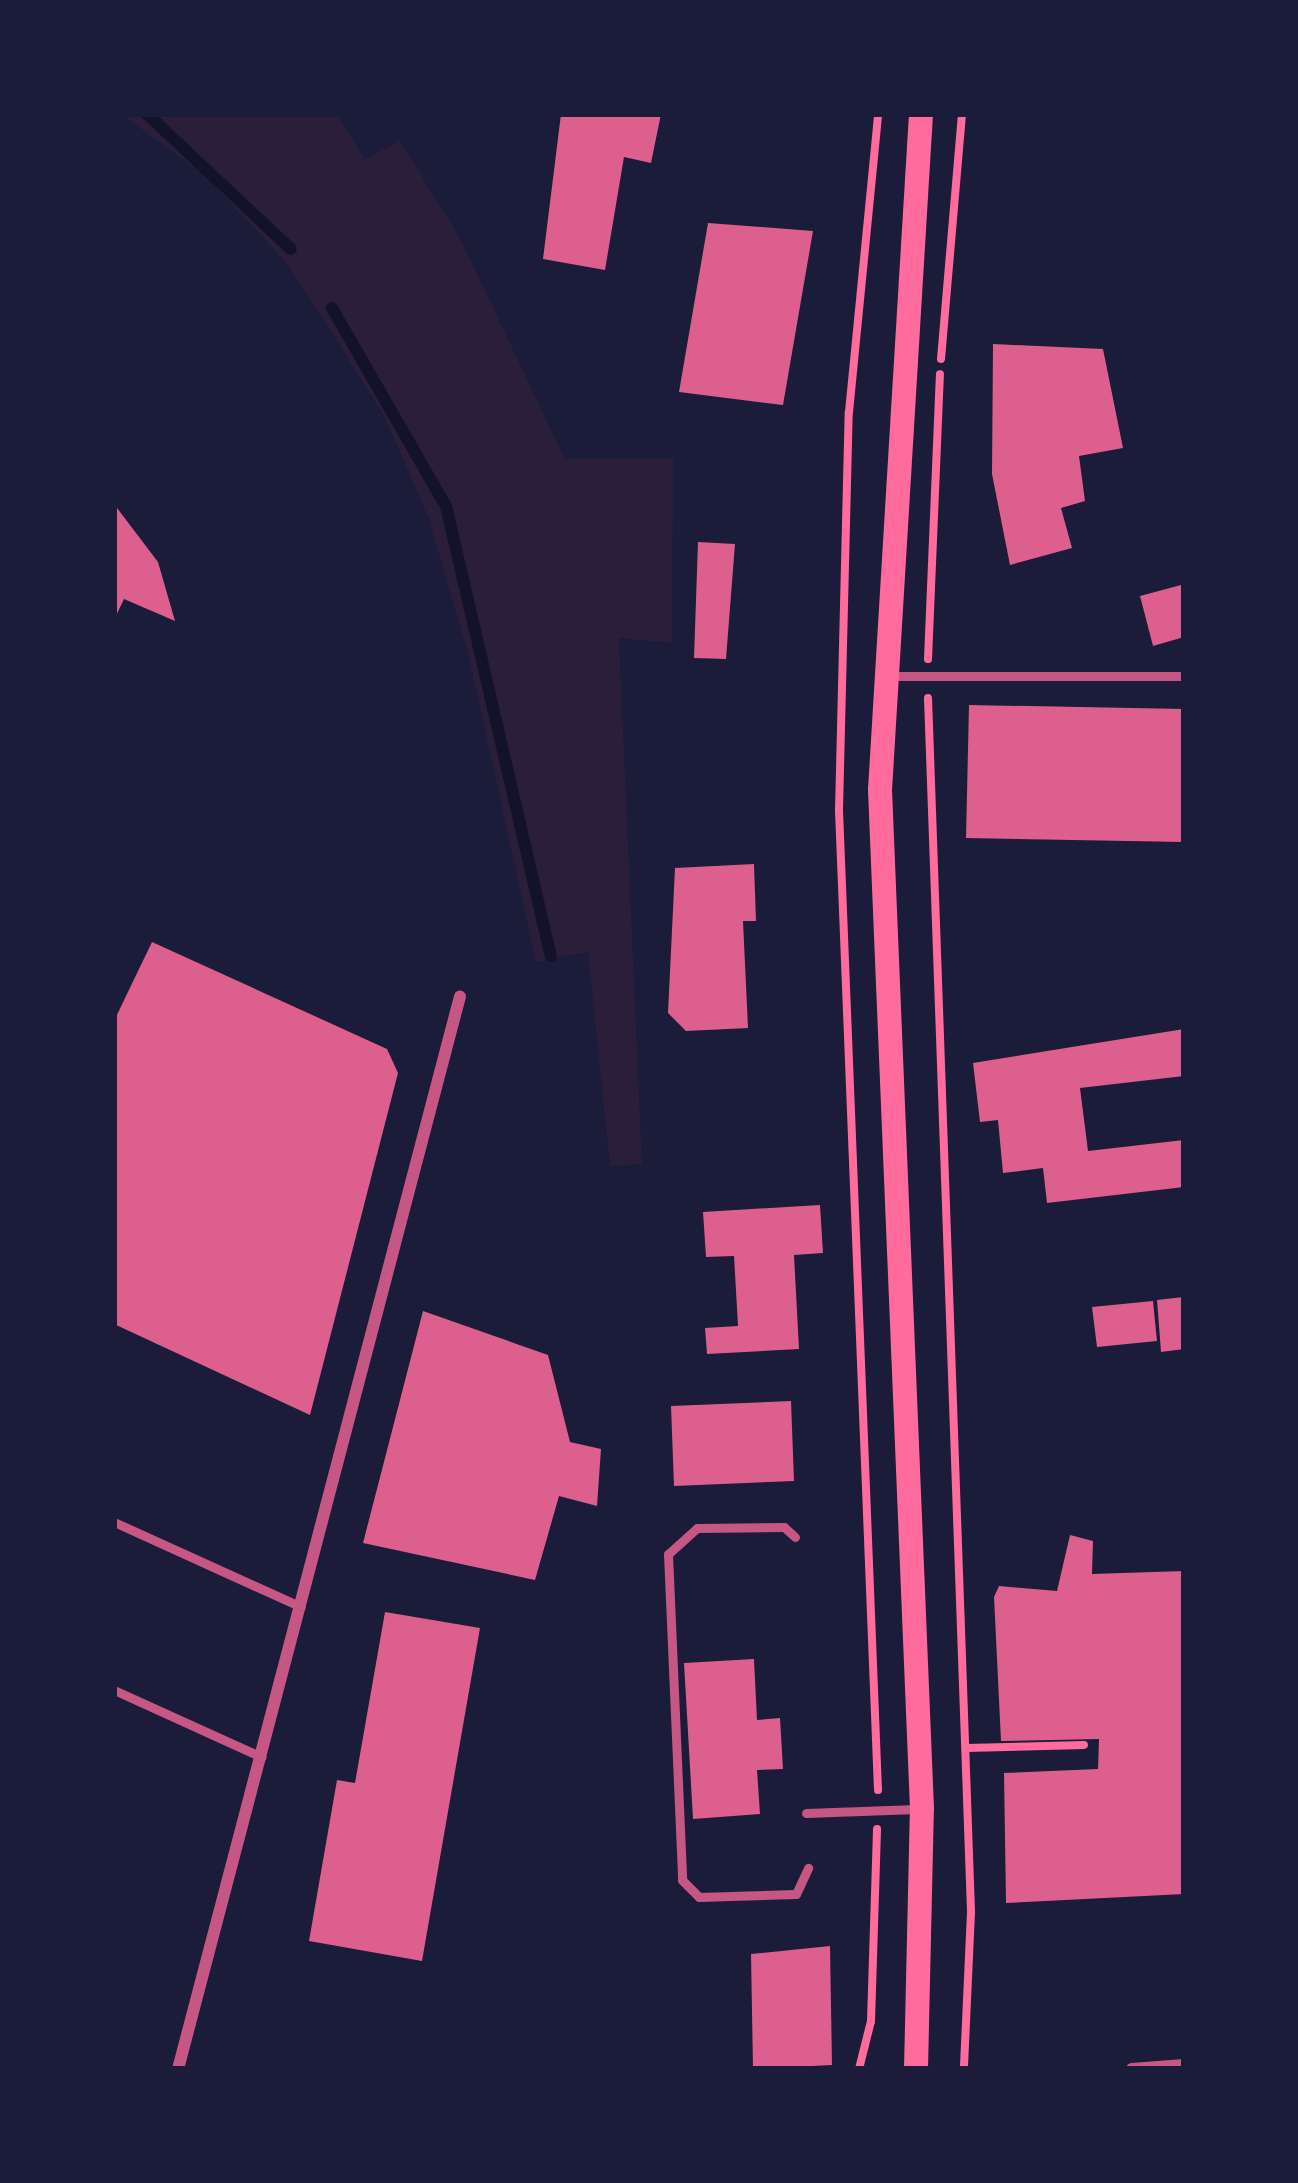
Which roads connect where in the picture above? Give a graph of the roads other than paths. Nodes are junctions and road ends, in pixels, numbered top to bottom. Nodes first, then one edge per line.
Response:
1 (921, 114) edge
2 (884, 676) junction
3 (1184, 676) edge
4 (460, 996) dead end
5 (114, 1522) edge
6 (795, 1538) dead end
7 (301, 1607) junction
8 (114, 1690) edge
9 (262, 1757) junction
10 (922, 1808) junction
11 (806, 1813) dead end
12 (808, 1868) dead end
13 (1184, 2065) edge
14 (178, 2069) edge
15 (916, 2069) edge
16 (1132, 2069) edge

1 - 2 main road
2 - 3 lane
2 - 10 main road
4 - 7 street
5 - 7 lane
6 - 12 lane
7 - 9 street
8 - 9 lane
9 - 14 street
10 - 11 lane
10 - 15 main road
13 - 16 street

